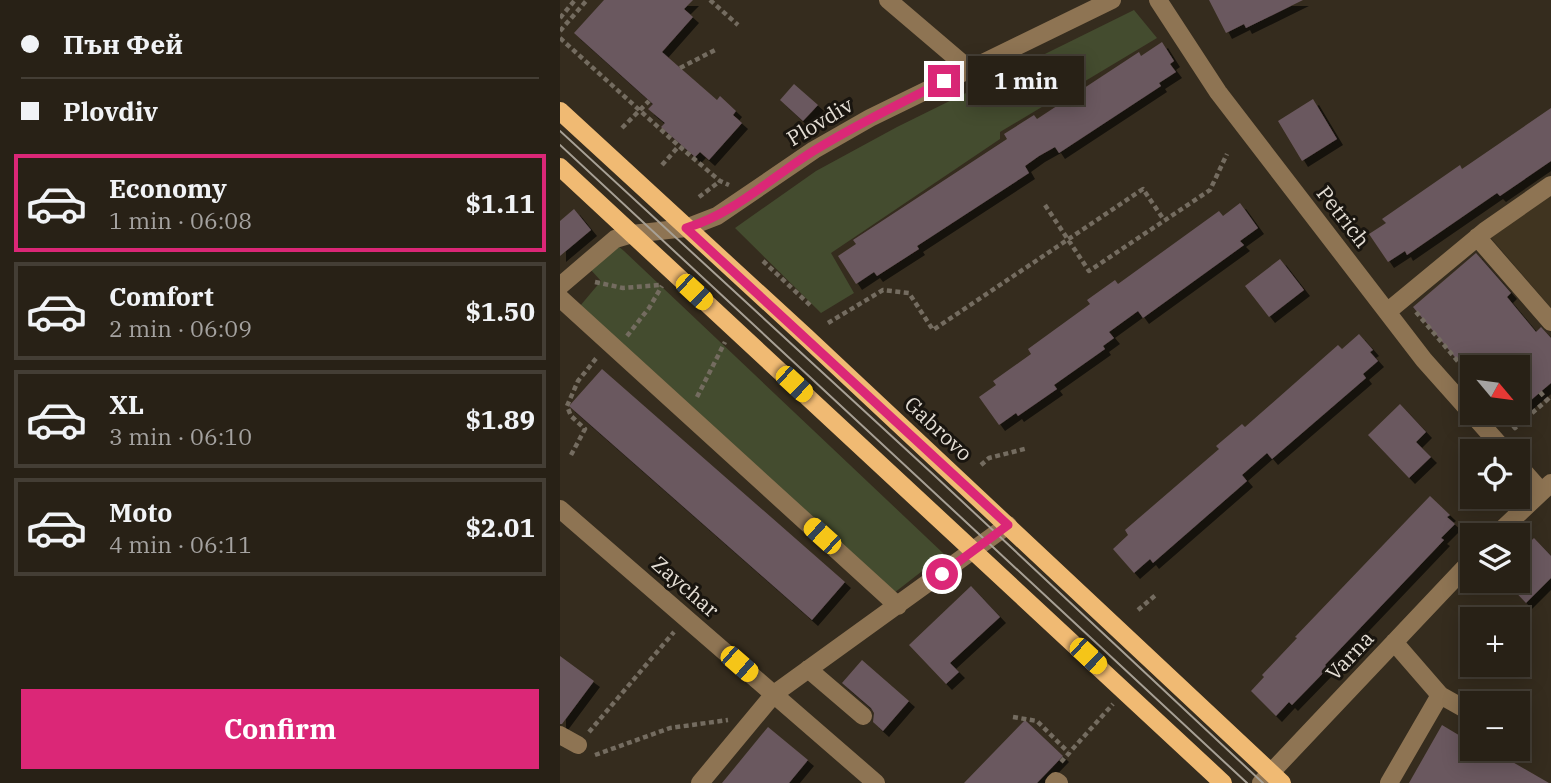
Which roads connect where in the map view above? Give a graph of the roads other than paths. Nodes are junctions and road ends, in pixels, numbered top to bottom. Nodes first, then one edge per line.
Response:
1 (888, 0) edge
2 (1112, 0) edge
3 (1158, 0) edge
4 (969, 69) junction
5 (560, 111) edge
6 (560, 167) edge
7 (1551, 185) edge
8 (686, 228) junction
9 (632, 234) junction
10 (1477, 237) junction
11 (563, 283) edge
12 (560, 298) edge
13 (1387, 312) junction
14 (1551, 323) edge
15 (1494, 439) edge
16 (1530, 474) edge
17 (1546, 487) edge
18 (560, 509) edge
19 (1509, 523) edge
20 (1008, 525) junction
21 (974, 550) junction
22 (1460, 573) edge
23 (898, 606) junction
24 (1394, 642) junction
25 (808, 669) junction
26 (774, 695) junction
27 (1440, 695) junction
28 (1460, 706) edge
29 (863, 716) dead end
30 (560, 735) edge
31 (585, 750) road end
32 (1271, 779) edge
33 (700, 783) edge
34 (876, 783) edge
35 (1223, 783) edge
36 (1389, 783) edge

1 - 4 street
2 - 4 street, Plovdiv
3 - 13 street, Petrich
4 - 8 street, Plovdiv
5 - 8 main road, Gabrovo
6 - 9 main road
7 - 10 street
8 - 9 street, Plovdiv
8 - 20 main road, Gabrovo
9 - 11 street, Plovdiv
9 - 21 main road
10 - 13 street
10 - 14 street
12 - 23 street
13 - 15 street, Petrich
16 - 17 street
17 - 19 street
18 - 26 street, Zaychar
20 - 21 street
20 - 32 main road, Gabrovo
21 - 23 street
21 - 35 main road
22 - 24 street, Varna
23 - 25 street
24 - 27 street
24 - 32 street, Varna
25 - 26 street
25 - 29 street
26 - 33 street
26 - 34 street, Zaychar
27 - 28 street
27 - 36 street
30 - 31 street

